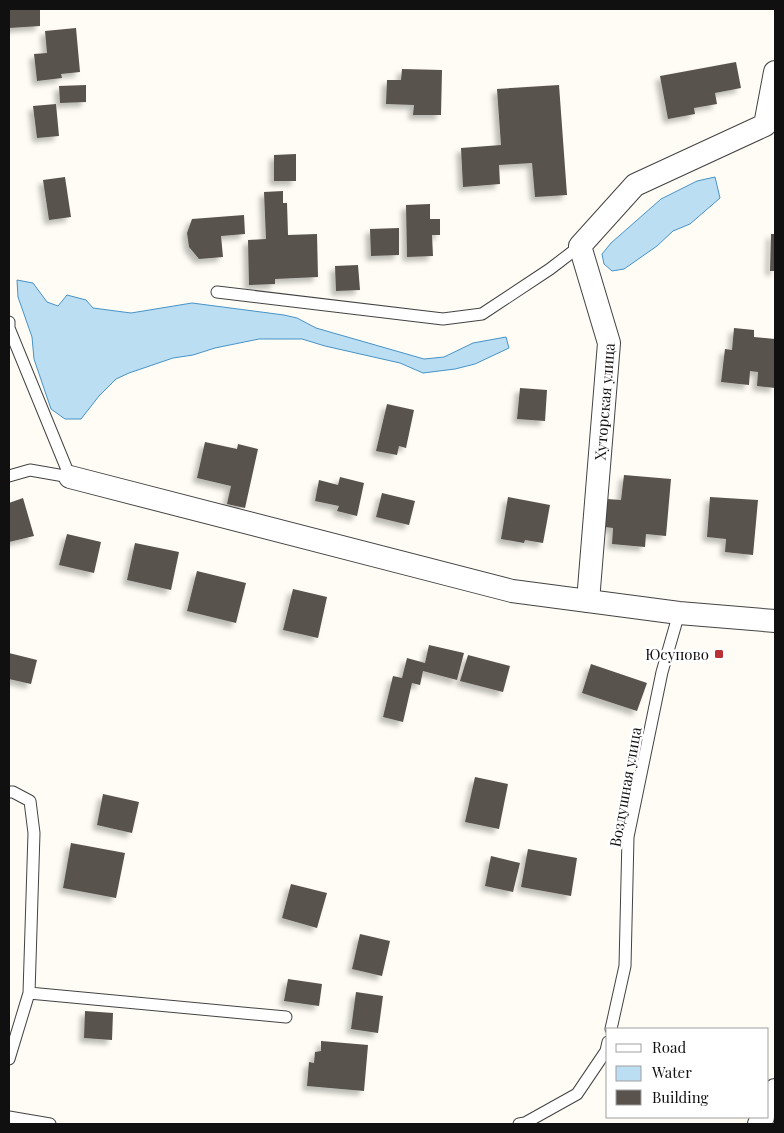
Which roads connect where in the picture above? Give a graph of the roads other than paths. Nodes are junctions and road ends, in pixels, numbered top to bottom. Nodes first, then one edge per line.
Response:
1 (775, 72) edge
2 (580, 246) junction
3 (218, 292) dead end
4 (9, 322) edge
5 (9, 476) edge
6 (70, 477) junction
7 (588, 601) junction
8 (679, 613) junction
9 (775, 621) edge
10 (9, 792) edge
11 (29, 993) junction
12 (286, 1017) dead end
13 (610, 1028) edge
14 (606, 1051) edge
15 (9, 1059) edge
16 (775, 1090) edge
17 (769, 1104) edge
18 (9, 1117) edge
19 (50, 1124) edge
20 (519, 1124) edge

1 - 2 street
2 - 3 lane
2 - 7 street, Хуторская улица
4 - 6 lane
5 - 6 lane
6 - 7 street
7 - 8 street
8 - 9 street
8 - 13 lane, Воздушная улица
10 - 11 lane
11 - 12 lane
11 - 15 lane
14 - 20 lane
16 - 17 street
18 - 19 lane

